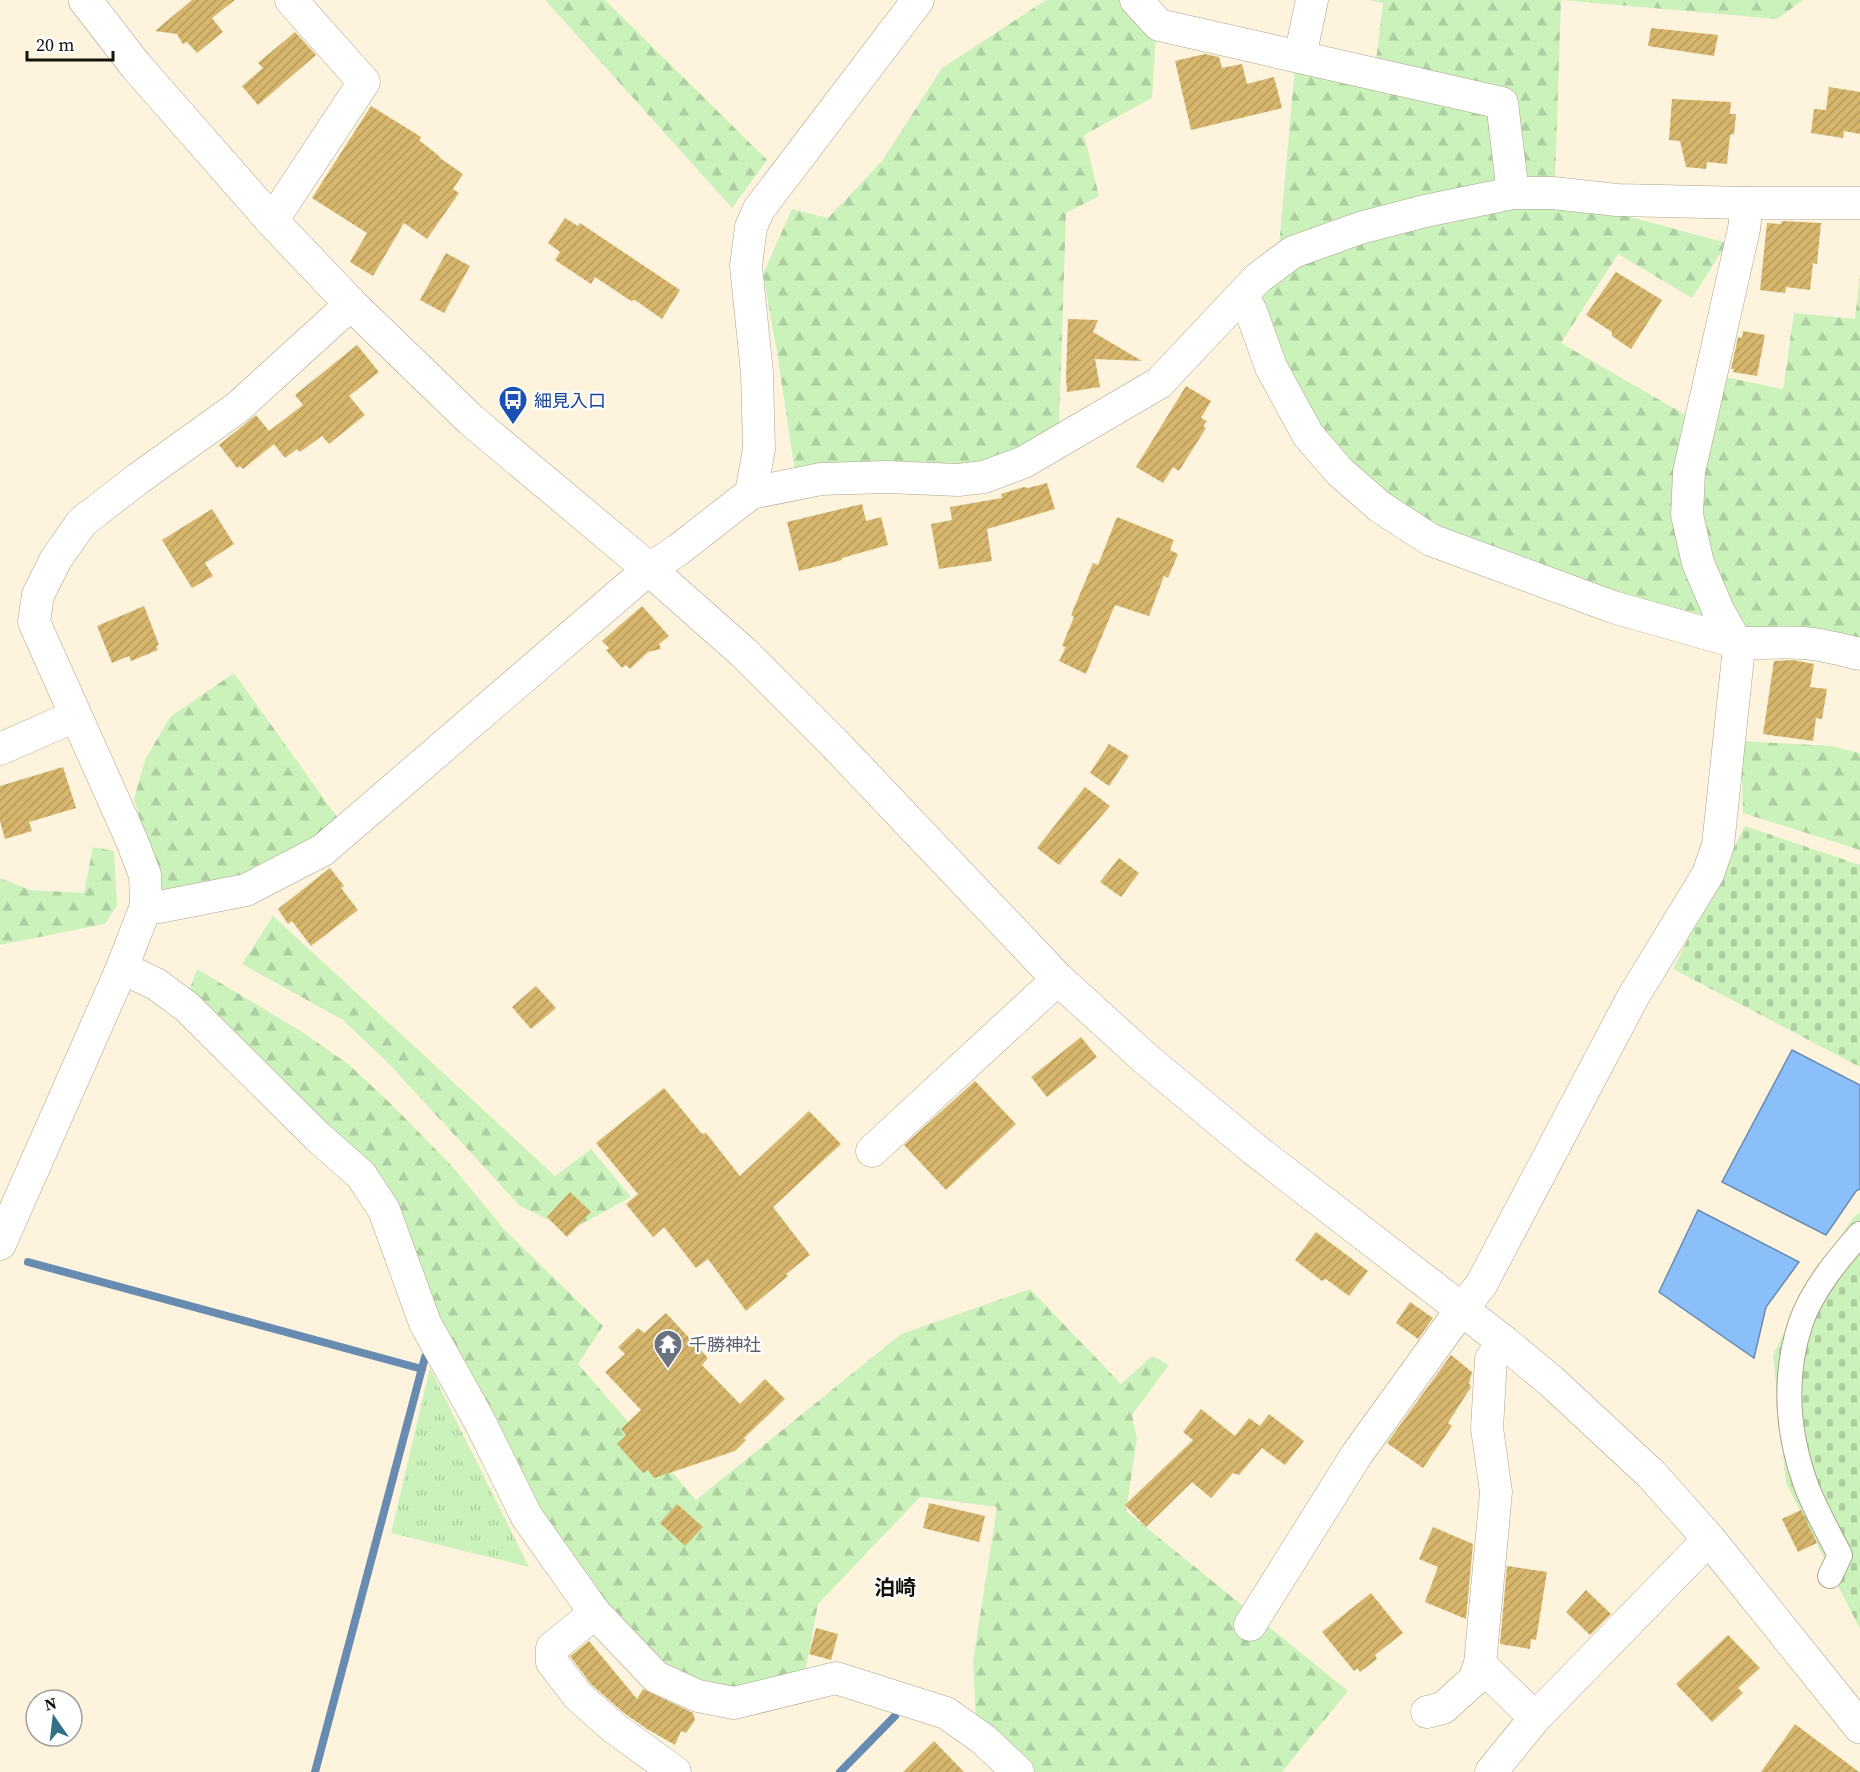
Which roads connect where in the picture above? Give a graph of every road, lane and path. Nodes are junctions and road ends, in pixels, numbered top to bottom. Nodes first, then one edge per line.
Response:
1 (85, 0) edge
2 (291, 0) edge
3 (918, 0) edge
4 (1136, 0) edge
5 (1312, 0) edge
6 (1300, 57) junction
7 (1514, 193) junction
8 (1747, 203) junction
9 (1860, 203) edge
10 (272, 221) junction
11 (1242, 296) junction
12 (351, 304) junction
13 (751, 493) junction
14 (648, 569) junction
15 (1736, 642) junction
16 (1860, 654) edge
17 (75, 716) junction
18 (0, 748) edge
19 (146, 906) junction
20 (122, 968) junction
21 (1058, 979) junction
22 (872, 1151) dead end
23 (1860, 1234) edge
24 (0, 1244) edge
25 (1461, 1310) junction
26 (1504, 1342) junction
27 (1709, 1539) junction
28 (1830, 1576) dead end
29 (595, 1613) junction
30 (1250, 1625) dead end
31 (1480, 1664) junction
32 (1427, 1712) dead end
33 (1535, 1718) junction
34 (1860, 1727) edge
35 (675, 1772) edge
36 (1018, 1772) edge
37 (1491, 1772) edge

1 - 10 street
2 - 10 street
3 - 13 street
4 - 6 street
5 - 6 street
6 - 7 street
7 - 8 street
7 - 11 street
8 - 9 street
8 - 15 street
10 - 12 street
11 - 13 street
11 - 15 street
12 - 14 street
12 - 17 street
13 - 14 street
14 - 19 street
14 - 21 street
15 - 16 street
15 - 25 street
17 - 18 street
17 - 19 street
19 - 20 street
20 - 24 street
20 - 29 street
21 - 22 street
21 - 25 street
23 - 28 street
25 - 26 street
25 - 30 street
26 - 27 street
26 - 31 street
27 - 33 street
27 - 34 street
29 - 35 street
29 - 36 street
31 - 32 street
31 - 33 street
33 - 37 street

